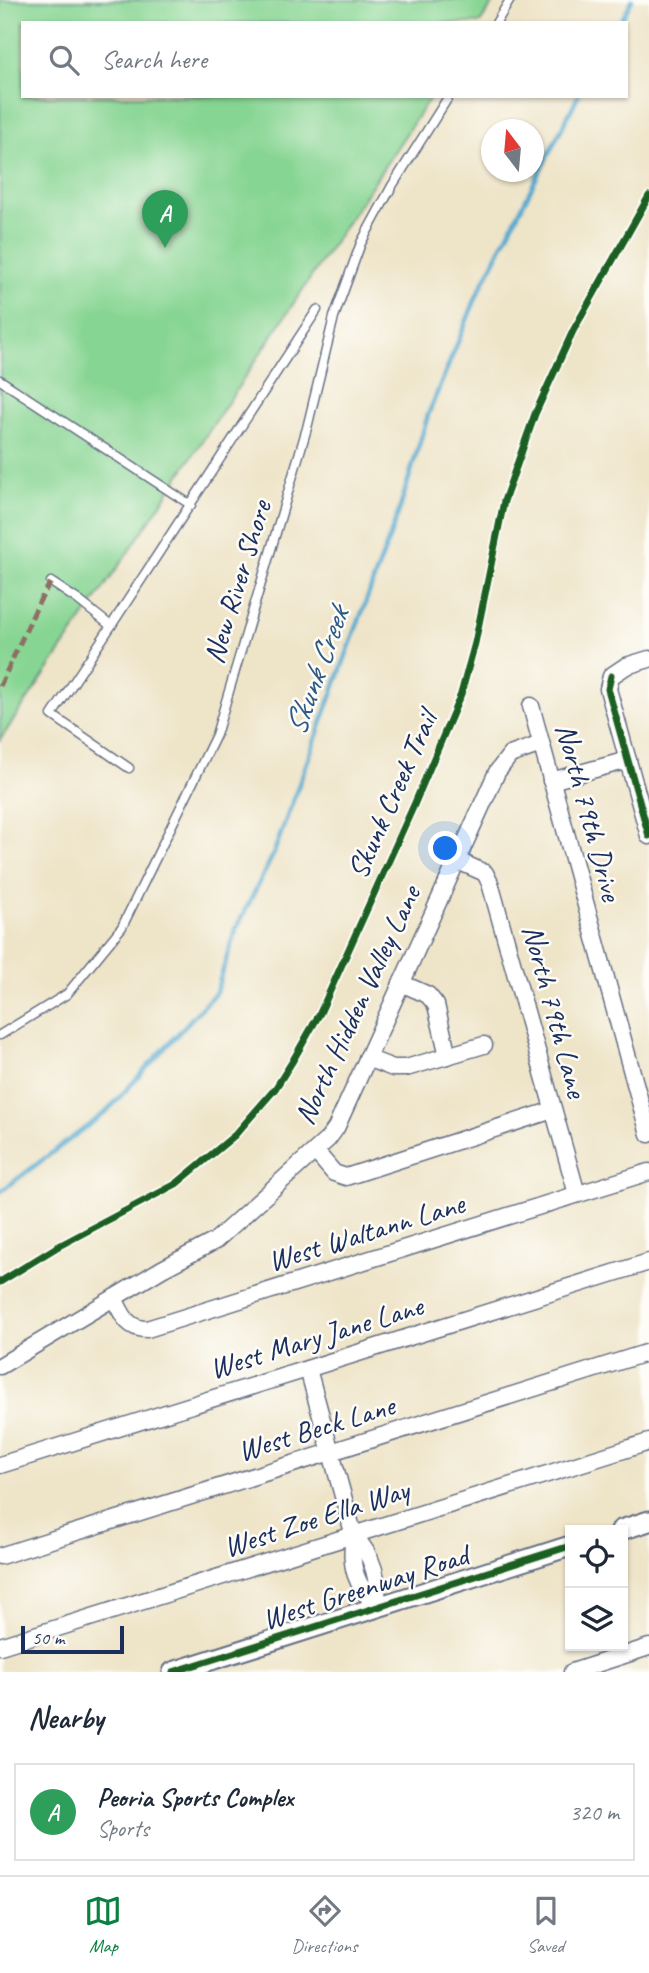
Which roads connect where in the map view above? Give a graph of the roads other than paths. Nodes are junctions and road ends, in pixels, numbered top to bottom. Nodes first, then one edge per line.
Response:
1 (510, 0) edge
2 (497, 21) edge
3 (448, 98) edge
4 (317, 310) dead end
5 (0, 380) edge
6 (191, 505) junction
7 (51, 582) dead end
8 (111, 626) junction
9 (649, 659) edge
10 (531, 706) dead end
11 (541, 744) junction
12 (628, 760) junction
13 (129, 768) dead end
14 (551, 781) junction
15 (649, 836) edge
16 (456, 860) junction
17 (401, 983) junction
18 (0, 1035) edge
19 (484, 1045) dead end
20 (448, 1056) junction
21 (367, 1058) junction
22 (553, 1110) junction
23 (649, 1134) edge
24 (316, 1152) junction
25 (649, 1172) edge
26 (577, 1195) junction
27 (649, 1262) edge
28 (114, 1298) junction
29 (649, 1352) edge
30 (0, 1366) edge
31 (308, 1369) junction
32 (649, 1442) edge
33 (332, 1454) junction
34 (0, 1465) edge
35 (649, 1521) edge
36 (628, 1528) edge
37 (355, 1536) junction
38 (565, 1548) edge
39 (0, 1556) edge
40 (377, 1607) junction
41 (0, 1646) edge
42 (649, 1647) edge
43 (173, 1672) edge
44 (572, 1672) edge

1 - 2 lane
3 - 18 lane, New River Shore
4 - 6 lane
5 - 6 lane
6 - 8 lane
7 - 8 lane
8 - 13 lane
9 - 12 street
10 - 11 street, North 79th Drive
11 - 14 street, North 79th Drive
11 - 16 street, North Hidden Valley Lane
12 - 14 street
12 - 15 street
14 - 23 street, North 79th Drive
16 - 17 street, North Hidden Valley Lane
16 - 22 street, North 79th Lane
17 - 20 street
17 - 21 street, North Hidden Valley Lane
19 - 20 street
20 - 21 street
21 - 24 street, North Hidden Valley Lane
22 - 24 street
22 - 26 street, North 79th Lane
24 - 28 street, North Hidden Valley Lane
25 - 26 street, West Waltann Lane
26 - 28 street, West Waltann Lane
27 - 31 street, West Mary Jane Lane
28 - 30 street, North Hidden Valley Lane
29 - 33 street, West Beck Lane
31 - 33 street
31 - 34 street, West Mary Jane Lane
32 - 37 street, West Zoe Ella Way
33 - 37 street
33 - 39 street, West Beck Lane
35 - 36 street
37 - 40 street
37 - 41 street, West Zoe Ella Way
38 - 40 street, West Greenway Road
40 - 43 street, West Greenway Road
42 - 44 street

